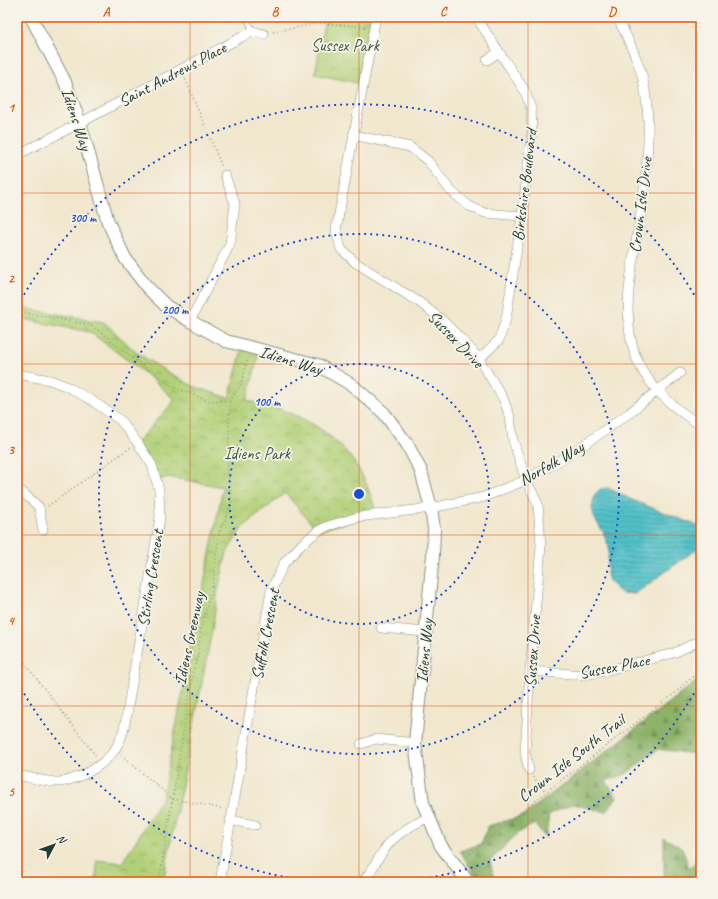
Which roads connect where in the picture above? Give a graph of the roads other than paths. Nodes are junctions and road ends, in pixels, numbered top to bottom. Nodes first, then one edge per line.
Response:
1 (32, 17) edge
2 (246, 17) edge
3 (376, 17) edge
4 (476, 17) edge
5 (617, 17) edge
6 (253, 30) junction
7 (264, 34) road end
8 (499, 52) junction
9 (487, 60) dead end
10 (80, 123) junction
11 (353, 135) junction
12 (17, 155) edge
13 (225, 175) road end
14 (522, 216) junction
15 (190, 321) junction
16 (480, 359) junction
17 (680, 373) dead end
18 (17, 374) edge
19 (657, 391) junction
20 (701, 425) edge
21 (526, 480) junction
22 (17, 490) edge
23 (431, 508) junction
24 (43, 530) dead end
25 (381, 628) dead end
26 (426, 632) junction
27 (695, 643) dead end
28 (530, 671) junction
29 (415, 743) junction
30 (361, 744) dead end
31 (528, 770) road end
32 (17, 775) edge
33 (429, 817) junction
34 (230, 820) junction
35 (255, 825) dead end
36 (220, 882) edge
37 (362, 882) edge
38 (468, 882) edge

1 - 10 street, Idiens Way
2 - 6 lane
3 - 11 street, Sussex Drive
4 - 8 street, Birkshire Boulevard
5 - 19 street, Crown Isle Drive
6 - 7 street
6 - 10 street, Saint Andrews Place
8 - 9 street
8 - 14 street, Birkshire Boulevard
10 - 12 street, Saint Andrews Place
10 - 15 street, Idiens Way
11 - 14 street
11 - 16 street, Sussex Drive
13 - 15 street
14 - 16 street, Birkshire Boulevard
15 - 23 street, Idiens Way
16 - 21 street, Sussex Drive
17 - 19 street
18 - 32 street, Stirling Crescent
19 - 20 street, Crown Isle Drive
19 - 21 street, Norfolk Way
21 - 23 street, Norfolk Way
21 - 28 street, Sussex Drive
22 - 24 street
23 - 26 street, Idiens Way
23 - 34 street, Suffolk Crescent
25 - 26 street
26 - 29 street, Idiens Way
27 - 28 street, Sussex Place
28 - 31 street, Sussex Drive
29 - 30 street
29 - 33 street, Idiens Way
33 - 37 street
33 - 38 street, Idiens Way
34 - 35 street
34 - 36 street, Suffolk Crescent

